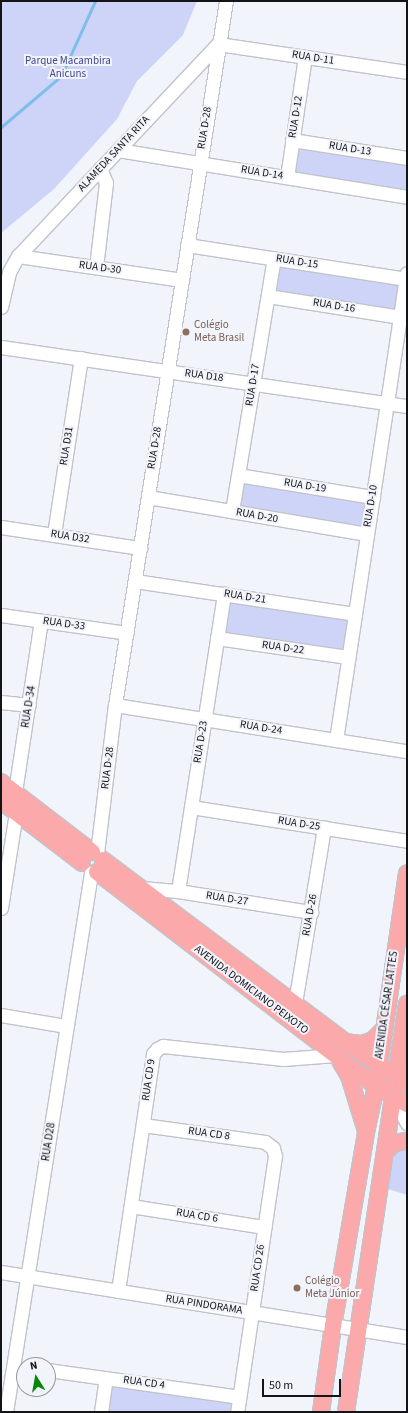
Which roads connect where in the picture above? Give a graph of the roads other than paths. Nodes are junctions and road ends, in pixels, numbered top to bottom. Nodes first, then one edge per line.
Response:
1 (226, 1) edge
2 (218, 44) junction
3 (305, 57) junction
4 (407, 72) edge
5 (292, 140) junction
6 (118, 150) junction
7 (407, 158) edge
8 (200, 163) junction
9 (100, 168) junction
10 (287, 177) junction
11 (407, 197) edge
12 (187, 245) junction
13 (18, 256) junction
14 (274, 258) junction
15 (96, 267) junction
16 (407, 276) edge
17 (182, 280) junction
18 (268, 296) junction
19 (1, 307) edge
20 (400, 317) junction
21 (1, 347) edge
22 (81, 358) junction
23 (167, 371) junction
24 (253, 384) junction
25 (387, 403) junction
26 (407, 406) edge
27 (238, 476) junction
28 (148, 497) junction
29 (373, 497) junction
30 (232, 511) junction
31 (1, 527) edge
32 (54, 534) junction
33 (367, 534) junction
34 (140, 548) junction
35 (135, 581) junction
36 (224, 594) junction
37 (355, 614) junction
38 (1, 615) edge
39 (41, 621) junction
40 (127, 633) junction
41 (217, 638) junction
42 (348, 657) junction
43 (1, 702) edge
44 (29, 705) junction
45 (115, 705) junction
46 (205, 719) junction
47 (336, 740) junction
48 (407, 751) edge
49 (1, 782) edge
50 (15, 792) junction
51 (1, 801) edge
52 (191, 807) junction
53 (16, 812) junction
54 (324, 828) junction
55 (407, 841) edge
56 (94, 862) junction
57 (407, 873) edge
58 (142, 888) junction
59 (178, 891) junction
60 (1, 908) edge
61 (311, 912) junction
62 (295, 1003) junction
63 (407, 1004) edge
64 (1, 1015) edge
65 (66, 1026) junction
66 (384, 1030) junction
67 (341, 1049) junction
68 (378, 1066) junction
69 (404, 1080) edge
70 (376, 1086) junction
71 (400, 1101) edge
72 (407, 1123) edge
73 (143, 1125) junction
74 (366, 1132) junction
75 (407, 1140) edge
76 (273, 1148) joint
77 (386, 1151) junction
78 (131, 1206) junction
79 (264, 1227) junction
80 (1, 1272) edge
81 (28, 1276) junction
82 (118, 1291) junction
83 (251, 1313) junction
84 (333, 1326) junction
85 (359, 1330) junction
86 (407, 1337) edge
87 (20, 1357) edge
88 (56, 1371) edge
89 (16, 1377) edge
90 (106, 1378) junction
91 (239, 1397) junction
92 (6, 1412) edge
93 (101, 1412) edge
94 (237, 1412) edge
95 (320, 1412) edge
96 (346, 1412) edge

1 - 2 street
2 - 3 street, RUA D-11
2 - 6 street, ALAMEDA SANTA RITA
2 - 8 street, RUA D-28
3 - 4 street, RUA D-11
3 - 5 street, RUA D-12
5 - 7 street, RUA D-13
5 - 10 street, RUA D-12
6 - 8 street, RUA D-14
6 - 9 street, ALAMEDA SANTA RITA
8 - 10 street, RUA D-14
8 - 12 street, RUA D-28
9 - 13 street, ALAMEDA SANTA RITA
9 - 15 street
10 - 11 street, RUA D-14
12 - 14 street, RUA D-15
12 - 17 street, RUA D-28
13 - 15 street, RUA D-30
13 - 19 street, ALAMEDA SANTA RITA
14 - 16 street, RUA D-15
14 - 18 street, RUA D-17
15 - 17 street, RUA D-30
16 - 20 street, RUA D-10
17 - 23 street, RUA D-28
18 - 20 street, RUA D-16
18 - 24 street, RUA D-17
20 - 25 street, RUA D-10
21 - 22 street, RUA D18
22 - 23 street, RUA D18
22 - 32 street, RUA D31
23 - 24 street, RUA D18
23 - 28 street, RUA D-28
24 - 25 street, RUA D18
24 - 27 street, RUA D-17
25 - 26 street, RUA D18
25 - 29 street, RUA D-10
27 - 29 street, RUA D-19
27 - 30 street, RUA D-17
28 - 30 street, RUA D-20
28 - 34 street, RUA D-28
29 - 33 street, RUA D-10
30 - 33 street, RUA D-20
31 - 32 street, RUA D32
32 - 34 street, RUA D32
33 - 37 street, RUA D-10
34 - 35 street, RUA D-28
35 - 36 street, RUA D-21
35 - 40 street, RUA D-28
36 - 37 street, RUA D-21
36 - 41 street, RUA D-23
37 - 42 street, RUA D-10
38 - 39 street, RUA D-33
39 - 40 street, RUA D-33
39 - 44 street, RUA D-34
40 - 45 street, RUA D-28
41 - 42 street, RUA D-22
41 - 46 street, RUA D-23
42 - 47 street, RUA D-10
43 - 44 street
44 - 50 street, RUA D-34
45 - 46 street, RUA D-24
45 - 56 street, RUA D-28
46 - 47 street, RUA D-24
46 - 52 street, RUA D-23
47 - 48 street, RUA D-24
49 - 50 main road, AVENIDA DOMICIANO PEIXOTO
50 - 56 main road, AVENIDA DOMICIANO PEIXOTO
51 - 53 main road, AVENIDA DOMICIANO PEIXOTO
52 - 54 street, RUA D-25
52 - 59 street, RUA D-23
53 - 56 main road, AVENIDA DOMICIANO PEIXOTO
53 - 60 street
54 - 55 street, RUA D-25
54 - 61 street, RUA D-26
56 - 58 main road, AVENIDA DOMICIANO PEIXOTO
56 - 65 street, RUA D28
56 - 67 main road, AVENIDA DOMICIANO PEIXOTO
57 - 66 main road, AVENIDA CÉSAR LATTES
58 - 59 street, RUA D-27
58 - 62 main road, AVENIDA DOMICIANO PEIXOTO
59 - 61 street, RUA D-27
61 - 62 street, RUA D-26
62 - 67 main road, AVENIDA DOMICIANO PEIXOTO
63 - 69 main road, AVENIDA CÉSAR LATTES
64 - 65 street
65 - 81 street, RUA D28
66 - 67 main road
66 - 68 main road, AVENIDA CÉSAR LATTES
67 - 68 main road, AVENIDA DOMICIANO PEIXOTO
67 - 70 main road, AVENIDA DOMICIANO PEIXOTO
67 - 73 street, RUA CD 9
67 - 74 main road
68 - 69 main road, AVENIDA DOMICIANO PEIXOTO
68 - 70 main road, AVENIDA CÉSAR LATTES
69 - 71 main road, AVENIDA CÉSAR LATTES
70 - 71 main road, AVENIDA DOMICIANO PEIXOTO
70 - 74 main road, AVENIDA CÉSAR LATTES
71 - 72 street
71 - 77 main road, AVENIDA CÉSAR LATTES
73 - 76 street, RUA CD 8
73 - 78 street, RUA CD 9
74 - 84 main road, AVENIDA CÉSAR LATTES
75 - 77 main road
76 - 79 street, RUA CD 26
77 - 85 main road, AVENIDA CÉSAR LATTES
78 - 79 street, RUA CD 6
78 - 82 street, RUA CD 9
79 - 83 street, RUA CD 26
80 - 81 street, RUA PINDORAMA
81 - 82 street, RUA PINDORAMA
81 - 87 street, RUA D28
82 - 83 street, RUA PINDORAMA
83 - 84 street, RUA PINDORAMA
83 - 91 street, RUA CD 26
84 - 85 street, RUA PINDORAMA
84 - 95 main road, AVENIDA CÉSAR LATTES
85 - 86 street, RUA PINDORAMA
85 - 96 main road, AVENIDA CÉSAR LATTES
88 - 90 street, RUA CD 4
89 - 92 street, RUA D28
90 - 91 street, RUA CD 4
90 - 93 street
91 - 94 street, RUA CD 26

